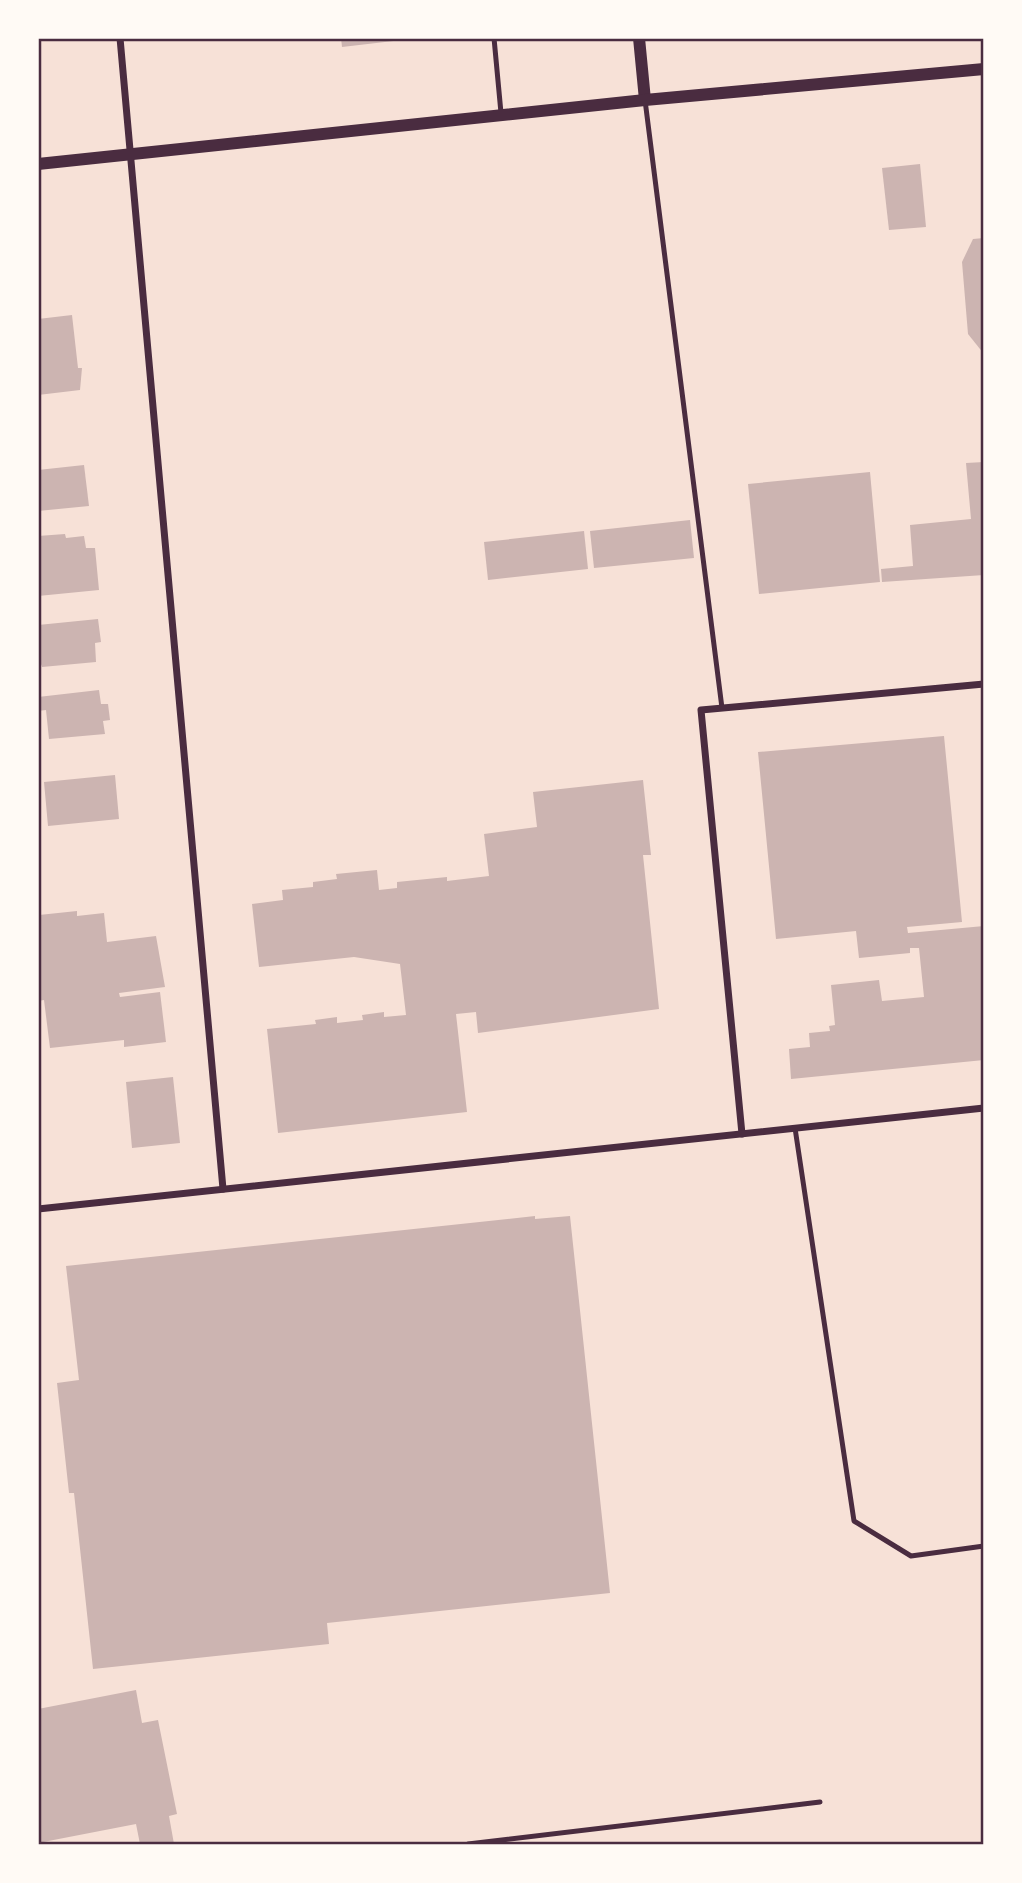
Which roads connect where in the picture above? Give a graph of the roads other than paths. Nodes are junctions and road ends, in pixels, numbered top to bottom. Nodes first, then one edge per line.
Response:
1 (120, 38) edge
2 (494, 38) edge
3 (639, 38) edge
4 (984, 69) edge
5 (645, 100) junction
6 (501, 117) junction
7 (131, 154) junction
8 (38, 164) edge
9 (984, 684) edge
10 (722, 708) junction
11 (984, 1108) edge
12 (796, 1128) junction
13 (742, 1134) junction
14 (223, 1189) junction
15 (38, 1209) edge
16 (984, 1546) edge
17 (820, 1802) dead end
18 (468, 1844) edge

1 - 7 street
2 - 6 lane
3 - 5 street
4 - 5 street
5 - 6 street
5 - 10 lane
6 - 7 street
7 - 8 street
7 - 14 street
9 - 10 street
10 - 13 street
11 - 12 street
12 - 13 street
12 - 16 lane
13 - 14 street
14 - 15 street
17 - 18 lane

